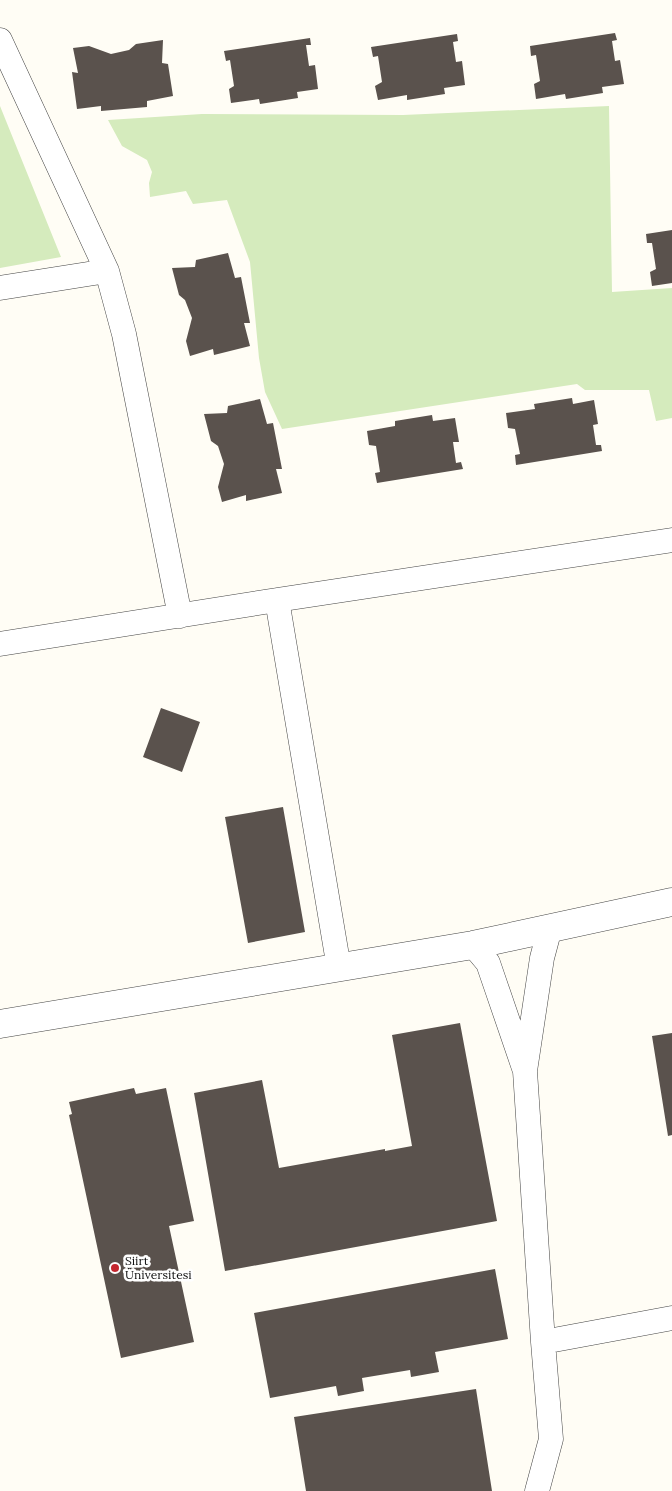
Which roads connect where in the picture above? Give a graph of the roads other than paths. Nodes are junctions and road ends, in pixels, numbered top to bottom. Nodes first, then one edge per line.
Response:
1 (0, 40) edge
2 (107, 270) junction
3 (0, 288) edge
4 (672, 540) edge
5 (276, 600) junction
6 (180, 616) junction
7 (0, 644) edge
8 (672, 902) edge
9 (550, 928) junction
10 (473, 945) junction
11 (339, 968) junction
12 (0, 1024) edge
13 (524, 1072) junction
14 (672, 1318) edge
15 (543, 1342) junction
16 (536, 1491) edge

1 - 2 street
2 - 3 street
2 - 6 street
4 - 5 street
5 - 6 street
5 - 11 street
6 - 7 street
8 - 9 street
9 - 10 street
9 - 13 street
10 - 11 street
10 - 13 street
11 - 12 street
13 - 15 street
14 - 15 street
15 - 16 street

